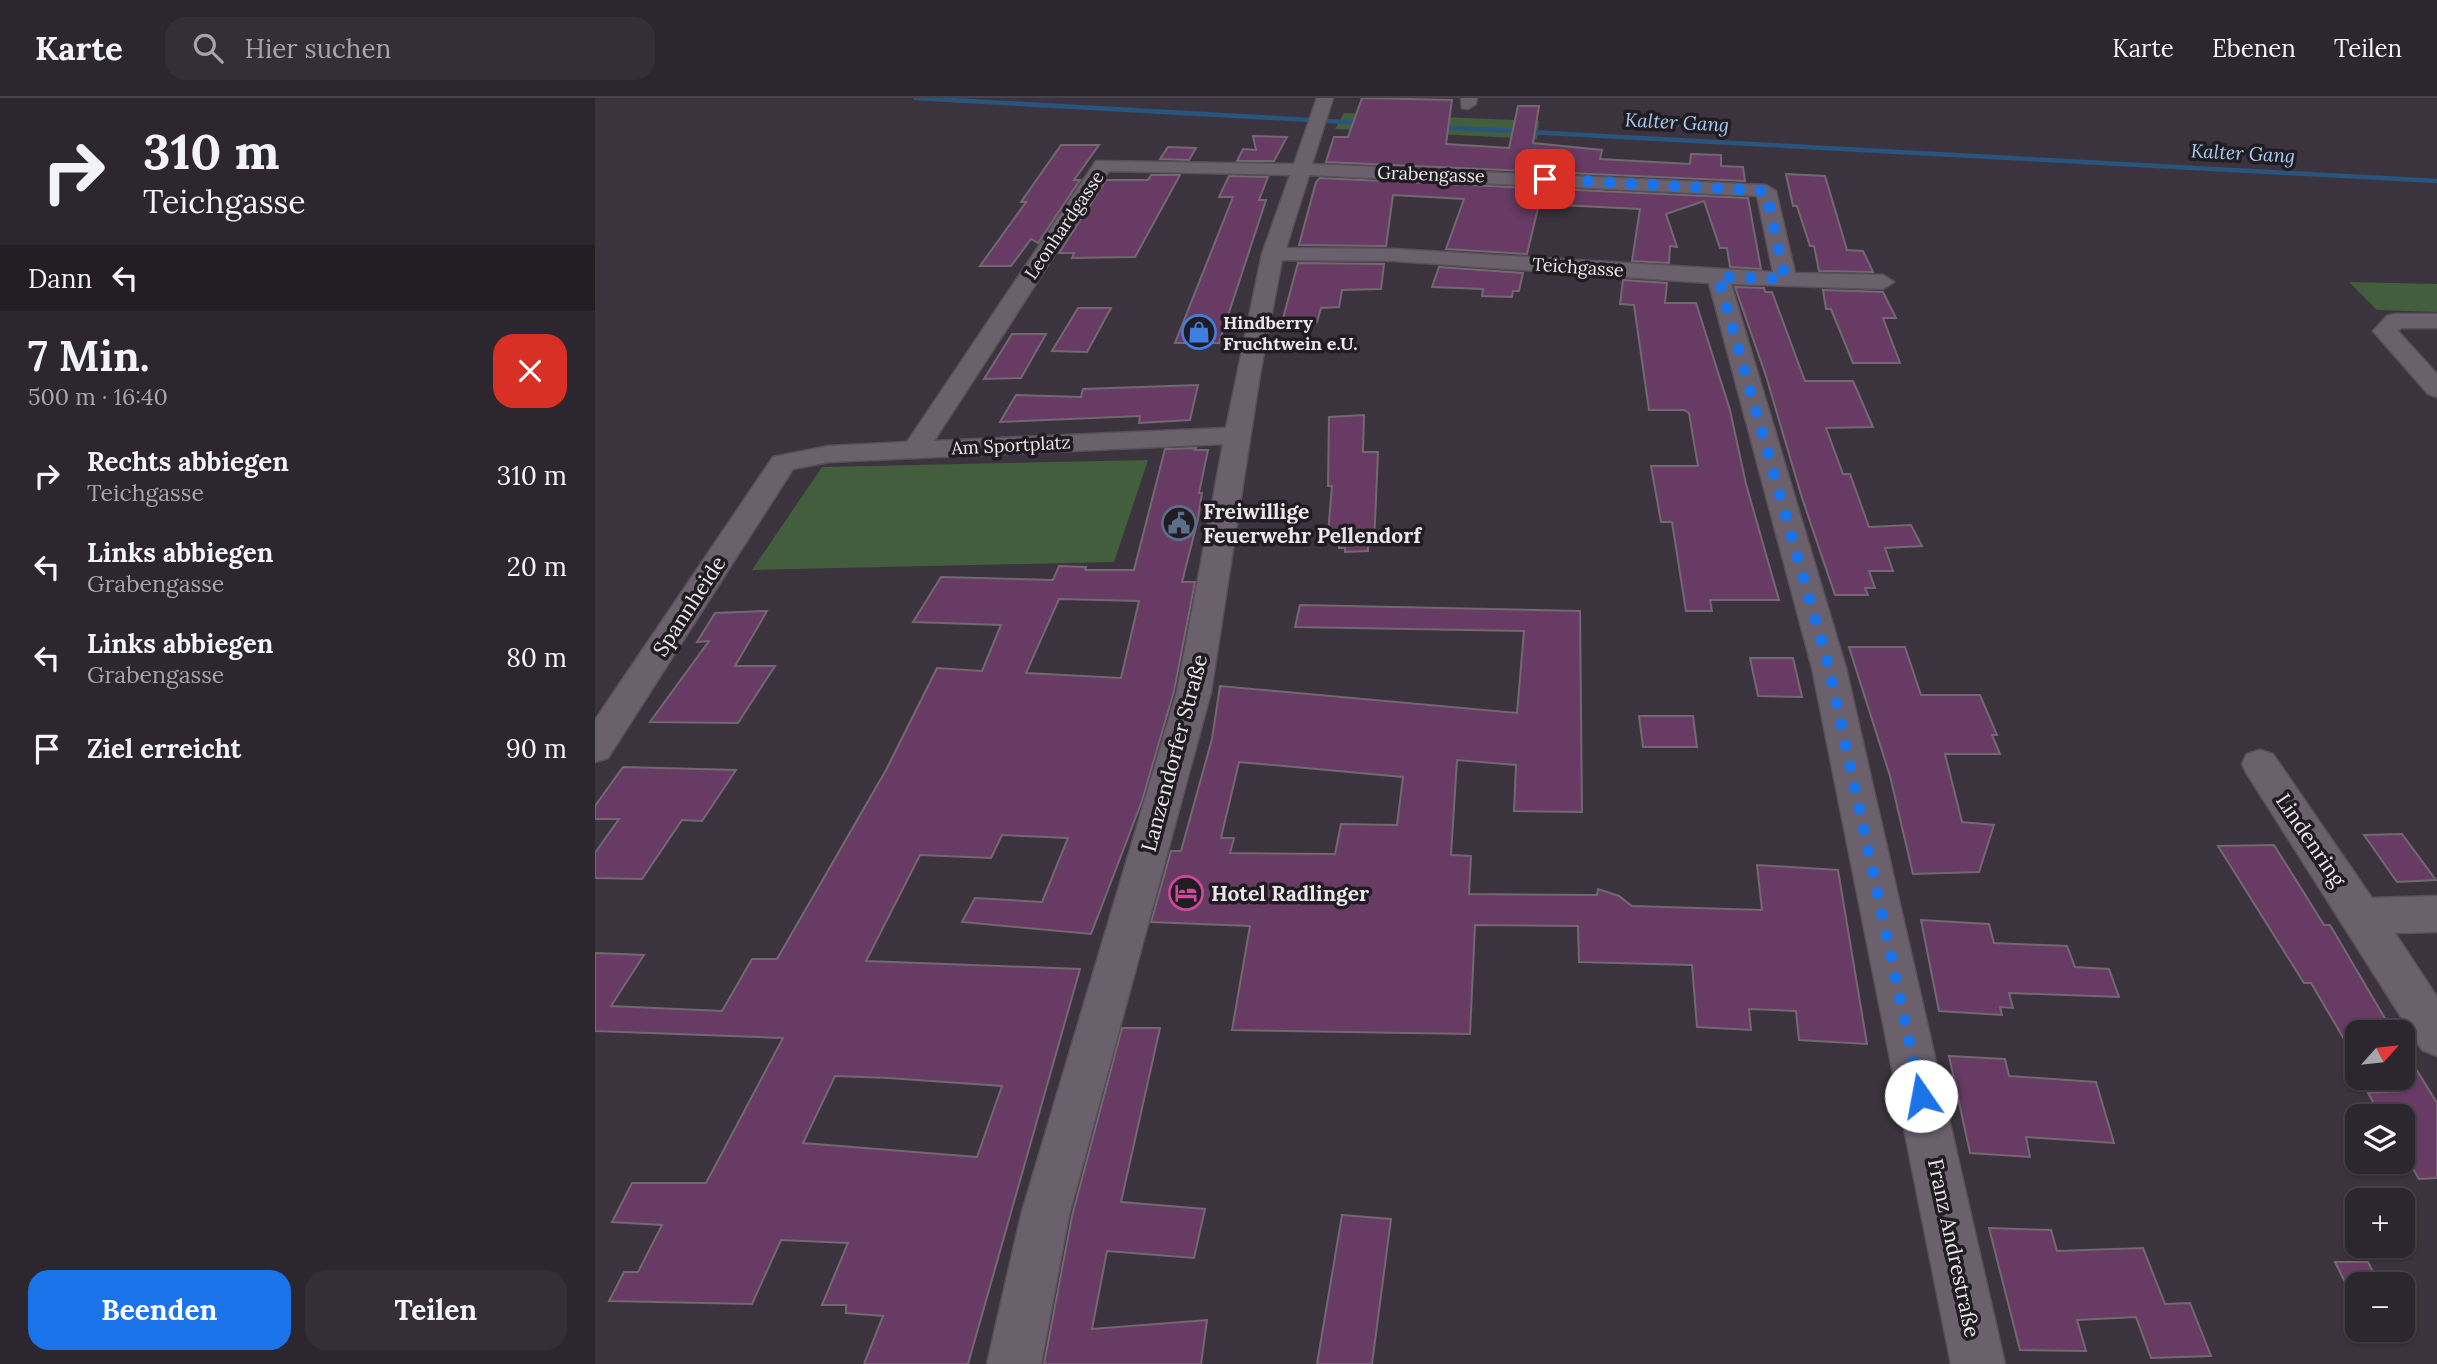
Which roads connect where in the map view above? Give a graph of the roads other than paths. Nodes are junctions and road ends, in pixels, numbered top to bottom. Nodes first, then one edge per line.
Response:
1 (1320, 114) edge
2 (1301, 170) junction
3 (1273, 254) junction
4 (1718, 277) junction
5 (1785, 279) junction
6 (1883, 282) dead end
7 (2437, 321) edge
8 (2437, 389) edge
9 (1240, 435) junction
10 (915, 450) junction
11 (783, 463) joint
12 (595, 748) edge
13 (2260, 764) dead end
14 (2437, 914) edge
15 (2362, 916) junction
16 (2437, 1035) edge
17 (1014, 1364) edge
18 (1978, 1364) edge

1 - 2 street, Lanzendorfer Straße
2 - 3 street, Lanzendorfer Straße
2 - 5 street, Grabengasse
2 - 10 street, Leonhardgasse
3 - 4 street, Teichgasse
3 - 9 street, Lanzendorfer Straße
4 - 5 street, Teichgasse
4 - 18 street, Franz Andrestraße
5 - 6 street, Teichgasse
7 - 8 street
9 - 10 street, Am Sportplatz
9 - 17 street, Lanzendorfer Straße
10 - 11 street, Am Sportplatz
11 - 12 street, Spannheide
13 - 15 street, Lindenring
14 - 15 street
15 - 16 street, Lindenring

